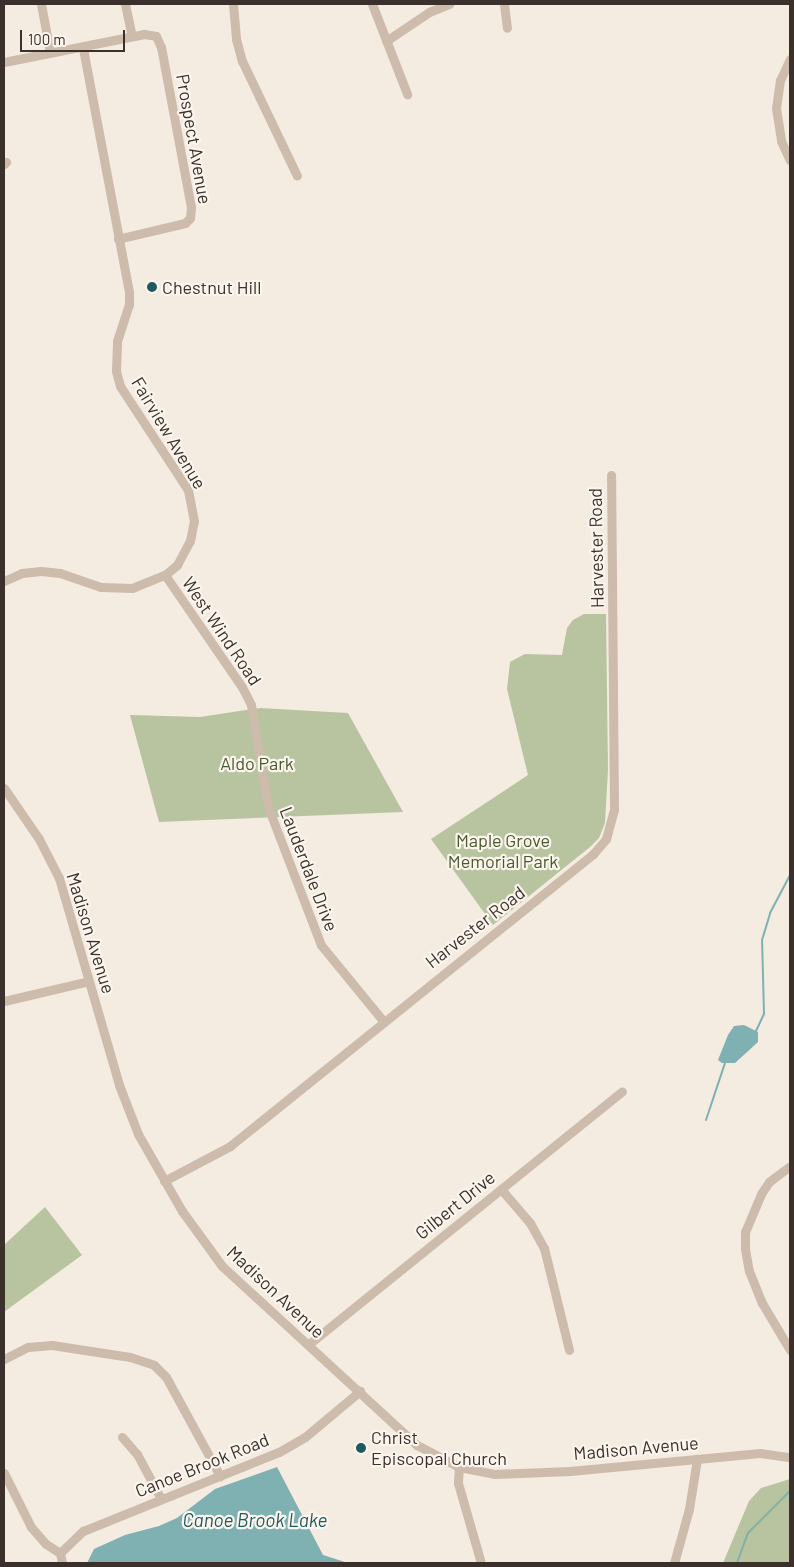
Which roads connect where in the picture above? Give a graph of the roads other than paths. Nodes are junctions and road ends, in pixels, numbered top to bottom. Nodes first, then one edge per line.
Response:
1 (41, 4) edge
2 (125, 4) edge
3 (233, 4) edge
4 (372, 4) edge
5 (449, 4) edge
6 (504, 4) edge
7 (507, 28) dead end
8 (132, 36) junction
9 (386, 41) junction
10 (82, 48) junction
11 (50, 52) junction
12 (790, 59) edge
13 (4, 62) edge
14 (407, 94) dead end
15 (790, 160) edge
16 (297, 176) dead end
17 (118, 239) junction
18 (612, 475) dead end
19 (165, 575) junction
20 (5, 577) edge
21 (251, 705) joint
22 (4, 788) edge
23 (89, 980) junction
24 (4, 1001) edge
25 (384, 1022) junction
26 (622, 1091) dead end
27 (790, 1166) edge
28 (164, 1181) junction
29 (501, 1189) junction
30 (309, 1344) junction
31 (569, 1350) dead end
32 (790, 1350) edge
33 (4, 1360) edge
34 (360, 1391) junction
35 (122, 1437) dead end
36 (790, 1457) edge
37 (697, 1459) junction
38 (459, 1467) junction
39 (4, 1473) edge
40 (220, 1476) junction
41 (161, 1499) junction
42 (60, 1553) junction
43 (62, 1563) edge
44 (481, 1563) edge
45 (674, 1563) edge

1 - 11 street
2 - 8 street
3 - 16 street
4 - 9 street
5 - 9 street
6 - 7 street
8 - 10 street
8 - 17 street, Prospect Avenue
9 - 14 street
10 - 11 street
10 - 17 street, Fairview Avenue
11 - 13 street
12 - 15 street
17 - 19 street, Fairview Avenue
18 - 25 street, Harvester Road
19 - 20 street, Fairview Avenue
19 - 21 street, West Wind Road
21 - 25 street, Lauderdale Drive
22 - 23 street, Madison Avenue
23 - 24 street
23 - 28 street, Madison Avenue
25 - 28 street, Harvester Road
26 - 29 street, Gilbert Drive
27 - 32 street
28 - 30 street, Madison Avenue
29 - 30 street, Gilbert Drive
29 - 31 street
30 - 34 street, Madison Avenue
33 - 40 street
34 - 38 street, Madison Avenue
34 - 40 street, Canoe Brook Road
35 - 41 street
36 - 37 street, Madison Avenue
37 - 38 street, Madison Avenue
37 - 45 street
38 - 44 street
39 - 42 street
40 - 41 street, Canoe Brook Road
41 - 42 street, Canoe Brook Road
42 - 43 street

